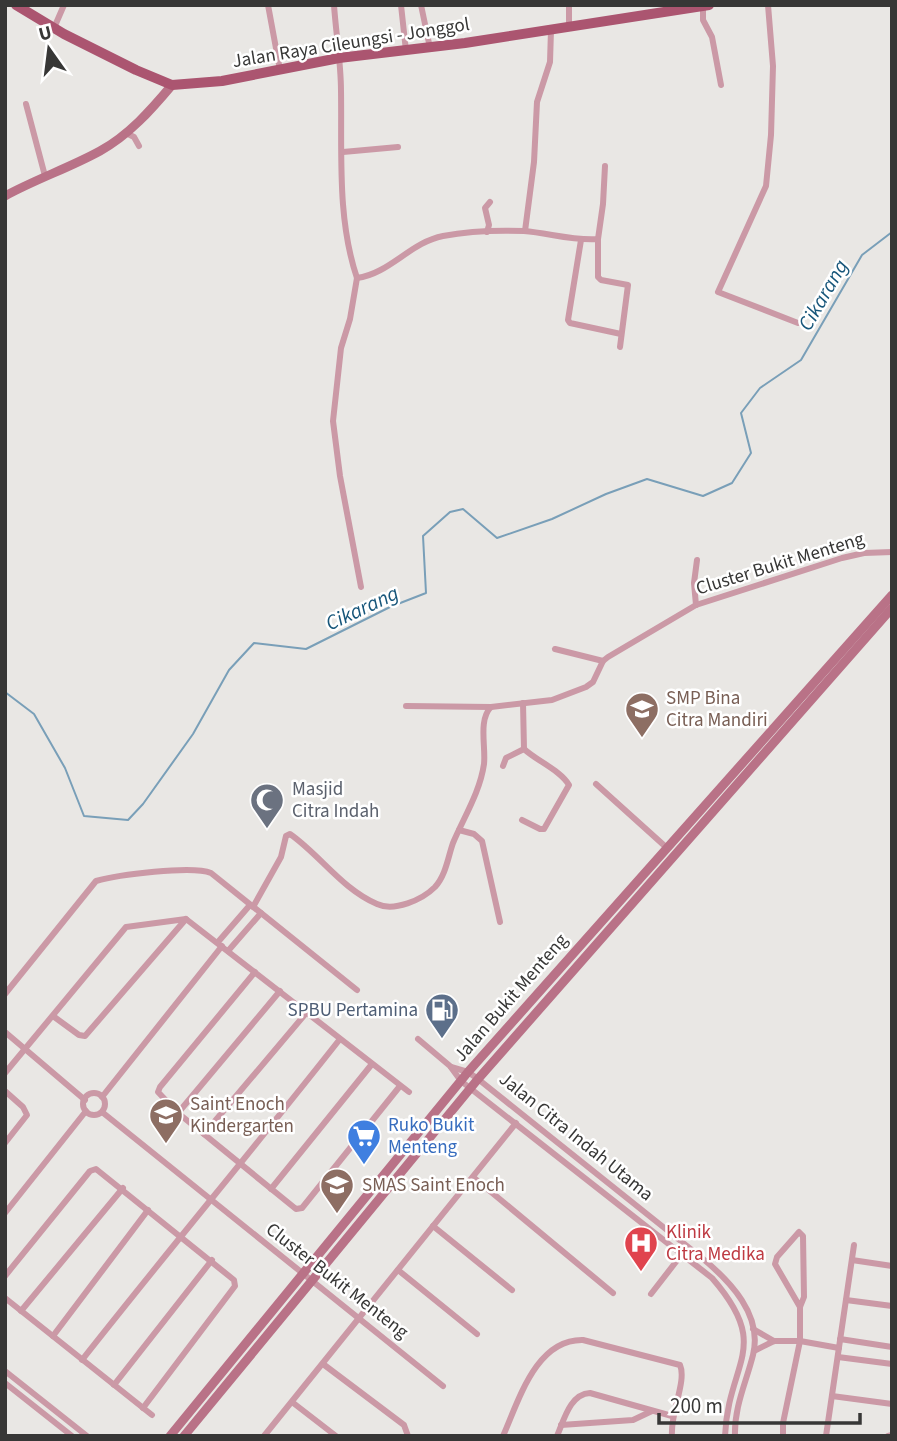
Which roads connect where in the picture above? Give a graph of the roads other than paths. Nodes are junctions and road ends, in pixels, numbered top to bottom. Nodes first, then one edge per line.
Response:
1 (16, 5) edge
2 (64, 5) edge
3 (268, 5) edge
4 (334, 5) edge
5 (401, 5) edge
6 (421, 5) edge
7 (569, 5) edge
8 (768, 5) edge
9 (705, 6) edge
10 (54, 28) junction
11 (569, 28) junction
12 (551, 30) junction
13 (430, 48) junction
14 (406, 51) junction
15 (339, 58) junction
16 (280, 70) junction
17 (172, 85) junction
18 (721, 85) dead end
19 (26, 104) dead end
20 (126, 133) junction
21 (139, 146) dead end
22 (398, 147) dead end
23 (342, 152) junction
24 (605, 166) dead end
25 (45, 176) junction
26 (5, 196) edge
27 (489, 202) dead end
28 (525, 231) junction
29 (487, 232) junction
30 (598, 239) junction
31 (581, 240) junction
32 (357, 278) junction
33 (798, 323) dead end
34 (621, 334) junction
35 (620, 347) dead end
36 (892, 552) edge
37 (698, 561) dead end
38 (361, 587) dead end
39 (892, 595) edge
40 (695, 605) junction
41 (892, 608) edge
42 (555, 649) dead end
43 (603, 661) junction
44 (523, 703) junction
45 (406, 706) dead end
46 (491, 708) junction
47 (524, 749) junction
48 (503, 766) dead end
49 (596, 784) dead end
50 (522, 820) dead end
51 (459, 830) junction
52 (667, 848) junction
53 (251, 906) junction
54 (261, 913) junction
55 (186, 919) junction
56 (500, 922) dead end
57 (222, 946) junction
58 (255, 972) junction
59 (358, 990) dead end
60 (280, 992) junction
61 (5, 994) edge
62 (307, 1012) junction
63 (52, 1016) junction
64 (5, 1032) edge
65 (340, 1038) junction
66 (418, 1040) dead end
67 (25, 1048) junction
68 (372, 1064) junction
69 (450, 1066) junction
70 (468, 1072) junction
71 (5, 1073) edge
72 (478, 1079) junction
73 (461, 1081) junction
74 (400, 1086) junction
75 (470, 1088) junction
76 (5, 1091) edge
77 (409, 1092) dead end
78 (103, 1097) junction
79 (85, 1100) junction
80 (86, 1111) junction
81 (102, 1112) junction
82 (178, 1113) junction
83 (516, 1123) junction
84 (204, 1135) junction
85 (5, 1143) edge
86 (241, 1164) junction
87 (473, 1177) junction
88 (123, 1188) junction
89 (271, 1189) junction
90 (211, 1200) junction
91 (148, 1210) junction
92 (5, 1213) edge
93 (433, 1226) junction
94 (181, 1235) junction
95 (854, 1245) dead end
96 (681, 1254) junction
97 (212, 1260) junction
98 (852, 1260) junction
99 (892, 1266) edge
100 (398, 1270) junction
101 (302, 1274) junction
102 (5, 1276) edge
103 (311, 1281) junction
104 (512, 1290) dead end
105 (613, 1293) dead end
106 (651, 1294) dead end
107 (5, 1298) edge
108 (846, 1300) junction
109 (892, 1306) edge
110 (800, 1307) junction
111 (21, 1311) junction
112 (359, 1318) junction
113 (753, 1329) junction
114 (477, 1334) dead end
115 (52, 1336) junction
116 (840, 1339) junction
117 (774, 1341) junction
118 (800, 1341) junction
119 (892, 1347) edge
120 (839, 1348) junction
121 (754, 1351) junction
122 (838, 1357) junction
123 (82, 1360) junction
124 (323, 1364) junction
125 (892, 1364) edge
126 (5, 1371) edge
127 (5, 1382) edge
128 (114, 1385) junction
129 (443, 1386) dead end
130 (832, 1396) junction
131 (292, 1402) junction
132 (892, 1404) edge
133 (143, 1408) junction
134 (652, 1411) junction
135 (61, 1415) junction
136 (152, 1415) dead end
137 (672, 1416) junction
138 (55, 1423) junction
139 (561, 1425) junction
140 (72, 1436) edge
141 (88, 1436) edge
142 (170, 1436) edge
143 (184, 1436) edge
144 (264, 1436) edge
145 (336, 1436) edge
146 (408, 1436) edge
147 (503, 1436) edge
148 (557, 1436) edge
149 (672, 1436) edge
150 (725, 1436) edge
151 (735, 1436) edge
152 (783, 1436) edge
153 (826, 1436) edge

1 - 10 main road, Jalan Raya Cileungsi - Jonggol
2 - 10 street
3 - 16 street
4 - 15 street
5 - 14 street
6 - 13 street
7 - 11 street
8 - 33 street
9 - 11 main road, Jalan Raya Cileungsi - Jonggol
9 - 18 street
10 - 17 main road, Jalan Raya Cileungsi - Jonggol
11 - 12 main road, Jalan Raya Cileungsi - Jonggol
12 - 13 main road, Jalan Raya Cileungsi - Jonggol
12 - 28 street
13 - 14 main road, Jalan Raya Cileungsi - Jonggol
14 - 15 main road, Jalan Raya Cileungsi - Jonggol
15 - 16 main road, Jalan Raya Cileungsi - Jonggol
15 - 23 street
16 - 17 main road, Jalan Raya Cileungsi - Jonggol
17 - 20 street
19 - 25 street
20 - 21 street
20 - 25 street
22 - 23 street
23 - 32 street
24 - 30 street
25 - 26 street
27 - 29 street
28 - 29 street
28 - 31 street
29 - 32 street
30 - 31 street
30 - 34 street
31 - 34 street
32 - 38 street
34 - 35 street
36 - 40 street, Cluster Bukit Menteng
37 - 40 street
39 - 52 street, Jalan Bukit Menteng
40 - 43 street, Cluster Bukit Menteng
41 - 72 street, Jalan Bukit Menteng
42 - 43 street
43 - 44 street, Cluster Bukit Menteng
44 - 46 street, Cluster Bukit Menteng
44 - 47 street
45 - 46 street, Cluster Bukit Menteng
46 - 51 street
47 - 48 street
47 - 50 street
49 - 52 street
51 - 53 street
51 - 56 street
52 - 70 street, Jalan Bukit Menteng
53 - 54 street
53 - 57 street
53 - 61 street
54 - 57 street
54 - 59 street
55 - 57 street
55 - 63 street
55 - 63 street
57 - 58 street
57 - 78 street
58 - 60 street
58 - 82 street, Cluster Bukit Menteng
60 - 62 street
60 - 82 street
62 - 65 street
62 - 84 street
63 - 67 street
64 - 67 street
65 - 68 street
65 - 86 street
66 - 69 street
67 - 71 street
67 - 79 street
68 - 74 street
68 - 89 street
69 - 70 street, Jalan Citra Indah Utama
69 - 73 street
70 - 72 street, Jalan Citra Indah Utama
70 - 73 street, Jalan Bukit Menteng
72 - 75 street, Jalan Bukit Menteng
72 - 113 street, Jalan Citra Indah Utama
73 - 75 street
73 - 101 street, Jalan Bukit Menteng
74 - 77 street
74 - 89 street, Cluster Bukit Menteng
75 - 83 street
75 - 103 street, Jalan Bukit Menteng
76 - 85 street
78 - 79 street
78 - 81 street
79 - 80 street
80 - 81 street
80 - 92 street
81 - 90 street, Cluster Bukit Menteng
82 - 84 street, Cluster Bukit Menteng
83 - 87 street
83 - 96 street
84 - 86 street, Cluster Bukit Menteng
86 - 89 street, Cluster Bukit Menteng
86 - 90 street
87 - 93 street
87 - 105 street
88 - 91 street
88 - 102 street
88 - 111 street
90 - 94 street
90 - 101 street, Cluster Bukit Menteng
91 - 94 street
91 - 115 street
93 - 100 street
93 - 104 street
94 - 97 street
94 - 123 street
95 - 98 street
96 - 106 street
96 - 150 street
97 - 128 street
97 - 133 street
98 - 99 street
98 - 108 street
100 - 112 street
100 - 114 street
101 - 103 street, Cluster Bukit Menteng
101 - 142 street, Jalan Bukit Menteng
103 - 112 street, Cluster Bukit Menteng
103 - 143 street, Jalan Bukit Menteng
107 - 111 street
108 - 109 street
108 - 116 street
110 - 110 street
110 - 118 street
111 - 115 street
112 - 124 street
112 - 129 street, Cluster Bukit Menteng
113 - 117 street
113 - 121 street, Jalan Citra Indah Utama
115 - 123 street
116 - 119 street
116 - 120 street
117 - 118 street
117 - 121 street
118 - 120 street
118 - 152 street
120 - 122 street
121 - 151 street, Jalan Citra Indah Utama
122 - 125 street
122 - 130 street
123 - 128 street
124 - 131 street
124 - 146 street
126 - 135 street
127 - 138 street
128 - 133 street
130 - 132 street
130 - 153 street
131 - 144 street
131 - 145 street
133 - 136 street
134 - 137 street
134 - 139 street
134 - 139 street
135 - 138 street
135 - 141 street
137 - 147 street
137 - 149 street
138 - 140 street
139 - 148 street

